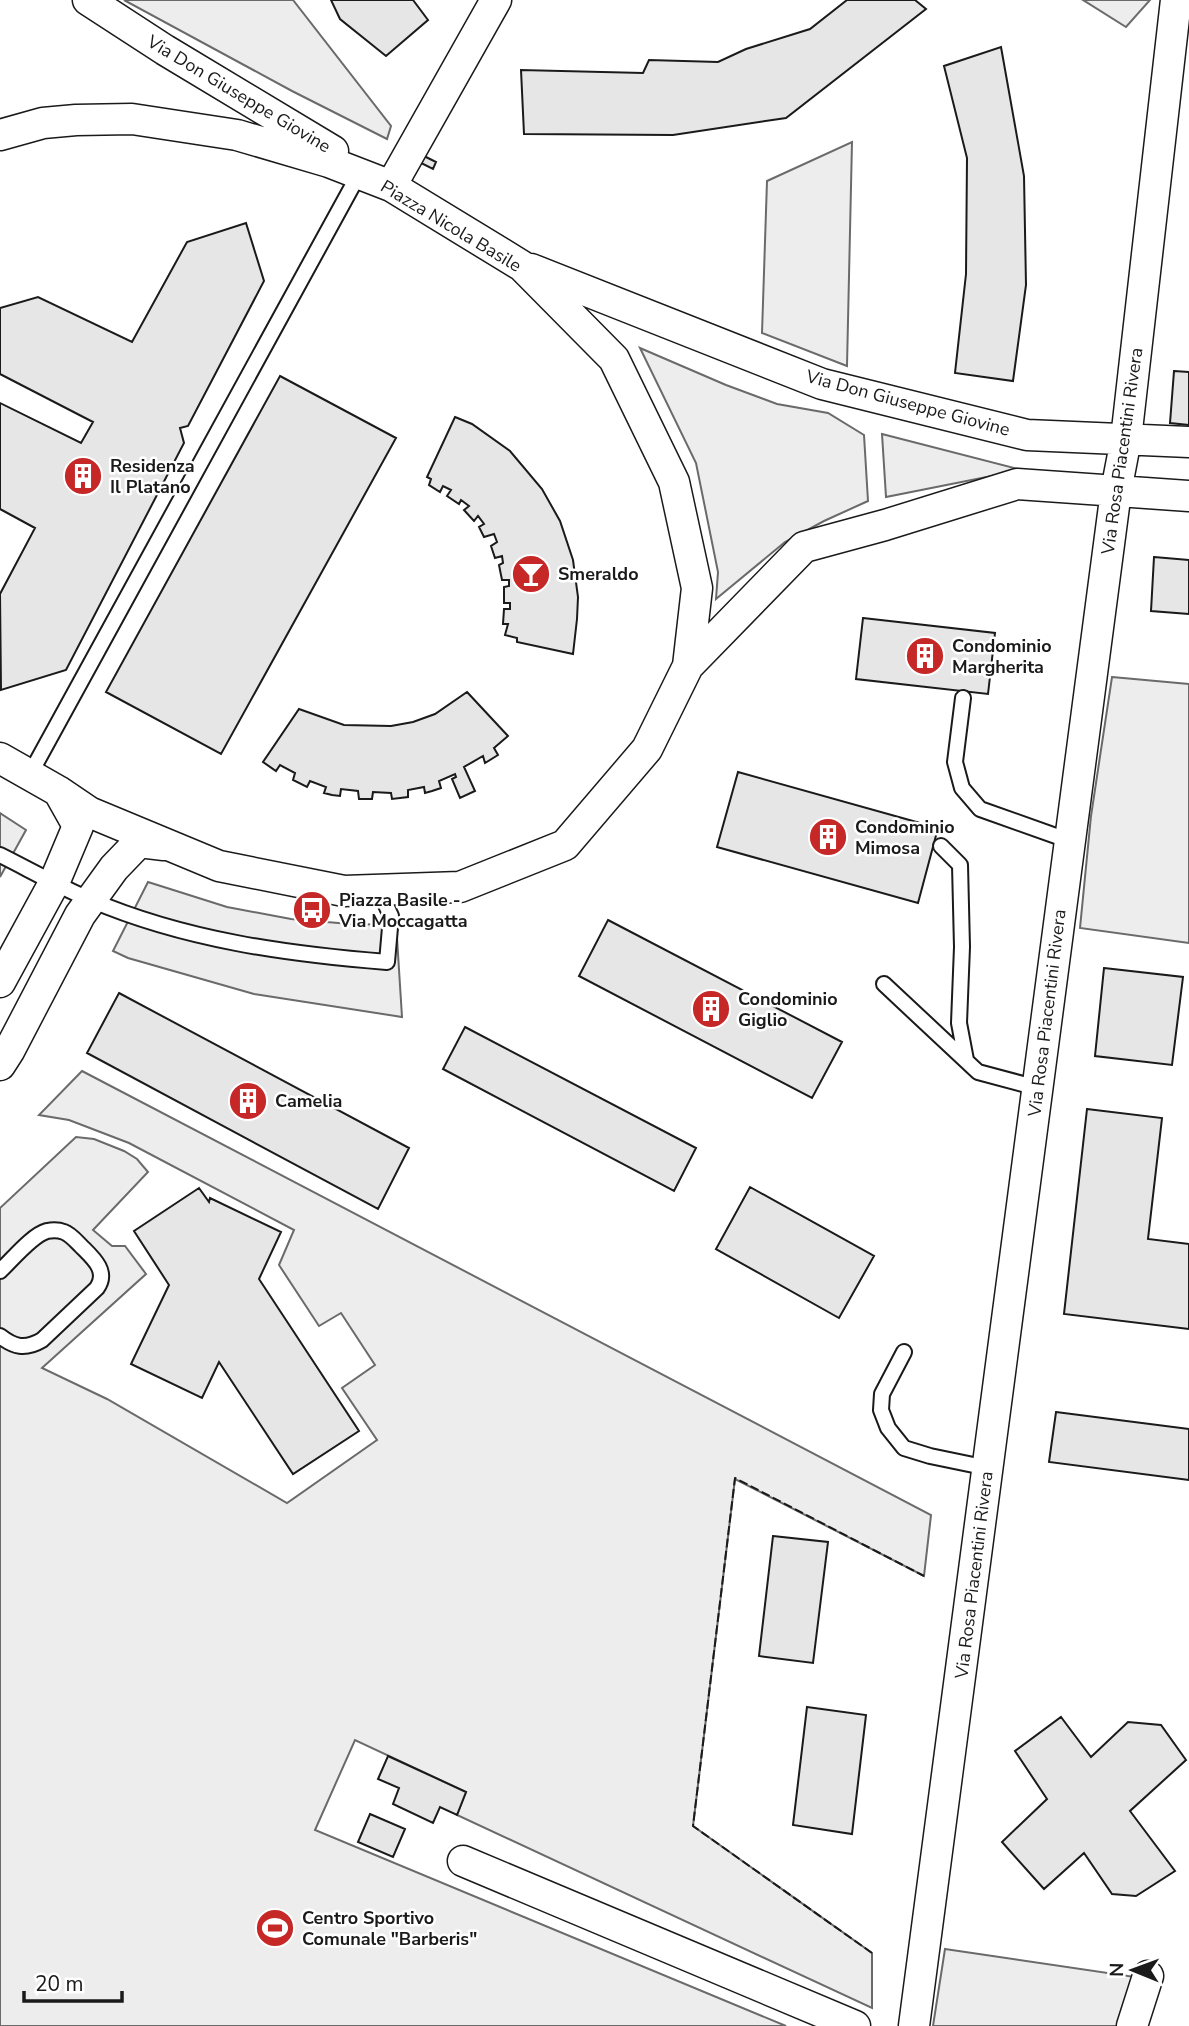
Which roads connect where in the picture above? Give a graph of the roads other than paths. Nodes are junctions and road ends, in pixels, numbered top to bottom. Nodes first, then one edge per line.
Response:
1 (88, 0) edge
2 (496, 0) edge
3 (1176, 0) edge
4 (0, 135) edge
5 (359, 174) junction
6 (391, 186) junction
7 (522, 266) junction
8 (1126, 439) junction
9 (1189, 442) edge
10 (1116, 491) junction
11 (1189, 496) edge
12 (688, 666) junction
13 (963, 698) dead end
14 (0, 758) edge
15 (29, 776) junction
16 (58, 791) junction
17 (1070, 841) junction
18 (173, 846) junction
19 (941, 846) dead end
20 (0, 855) edge
21 (54, 883) junction
22 (379, 890) junction
23 (91, 900) junction
24 (0, 982) edge
25 (884, 984) dead end
26 (966, 1060) junction
27 (0, 1065) edge
28 (1038, 1088) junction
29 (0, 1271) edge
30 (0, 1336) edge
31 (904, 1352) dead end
32 (988, 1468) junction
33 (463, 1861) dead end
34 (1148, 1976) dead end
35 (855, 2026) edge
36 (915, 2026) edge
37 (1132, 2026) edge

1 - 6 street, Via Don Giuseppe Giovine
2 - 6 street
3 - 8 street, Via Rosa Piacentini Rivera
4 - 5 street, Piazza Nicola Basile
5 - 6 street, Piazza Nicola Basile
5 - 15 lane
6 - 7 street, Piazza Nicola Basile
7 - 8 street, Via Don Giuseppe Giovine
7 - 12 street, Piazza Nicola Basile
8 - 9 street, Via Don Giuseppe Giovine
8 - 10 street, Via Rosa Piacentini Rivera
10 - 11 street
10 - 12 street
10 - 17 street, Via Rosa Piacentini Rivera
12 - 22 street, Piazza Nicola Basile
13 - 17 lane
14 - 15 street, Piazza Nicola Basile
15 - 16 street, Piazza Nicola Basile
16 - 18 street, Piazza Nicola Basile
16 - 21 street
17 - 28 street, Via Rosa Piacentini Rivera
18 - 22 street, Piazza Nicola Basile
18 - 23 street
19 - 26 lane
20 - 21 lane
21 - 23 lane
21 - 24 street
22 - 23 lane
23 - 27 street
25 - 26 lane
26 - 28 lane
28 - 32 street, Via Rosa Piacentini Rivera
29 - 30 lane
31 - 32 lane
32 - 36 street, Via Rosa Piacentini Rivera
33 - 35 street
34 - 37 street

